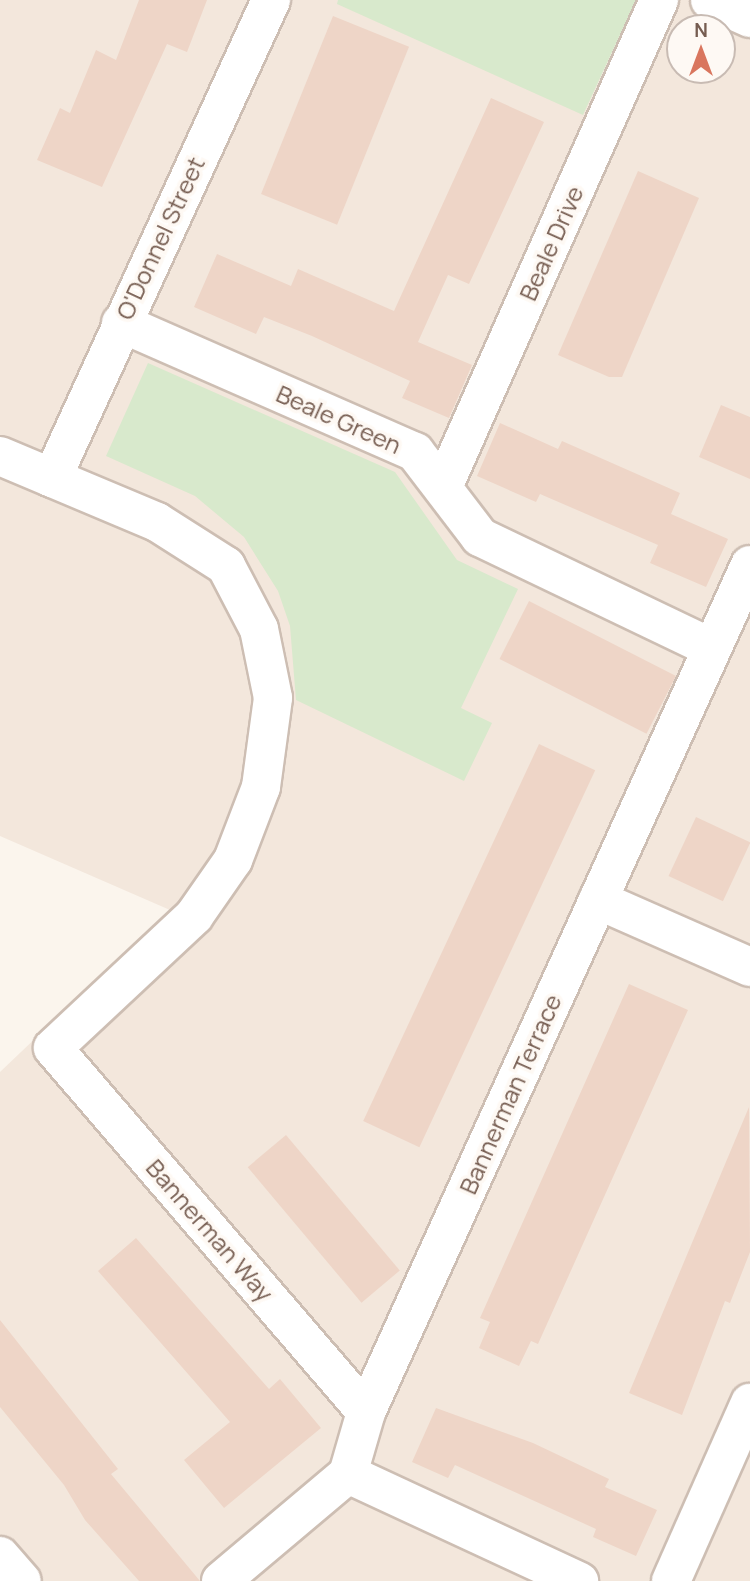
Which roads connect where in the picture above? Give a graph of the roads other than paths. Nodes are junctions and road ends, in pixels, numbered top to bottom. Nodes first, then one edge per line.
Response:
1 (271, 0) edge
2 (659, 0) edge
3 (710, 0) edge
4 (750, 18) edge
5 (121, 323) junction
6 (0, 456) edge
7 (52, 478) junction
8 (443, 486) junction
9 (750, 565) edge
10 (712, 648) junction
11 (598, 900) junction
12 (750, 967) edge
13 (750, 1403) edge
14 (366, 1412) junction
15 (348, 1474) junction
16 (0, 1556) edge
17 (22, 1581) edge
18 (221, 1581) edge
19 (579, 1581) edge
20 (671, 1581) edge

1 - 5 street, O'Donnel Street
2 - 8 street, Beale Drive
3 - 4 street
5 - 7 street, O'Donnel Street
5 - 8 street, Beale Green
6 - 7 street
7 - 14 street, Bannerman Way
8 - 10 street, Beale Green
9 - 10 street, Bannerman Terrace
10 - 11 street, Bannerman Terrace
11 - 12 street
11 - 14 street, Bannerman Terrace
13 - 20 street
14 - 15 street, Bannerman Terrace
15 - 18 street
15 - 19 street
16 - 17 street

